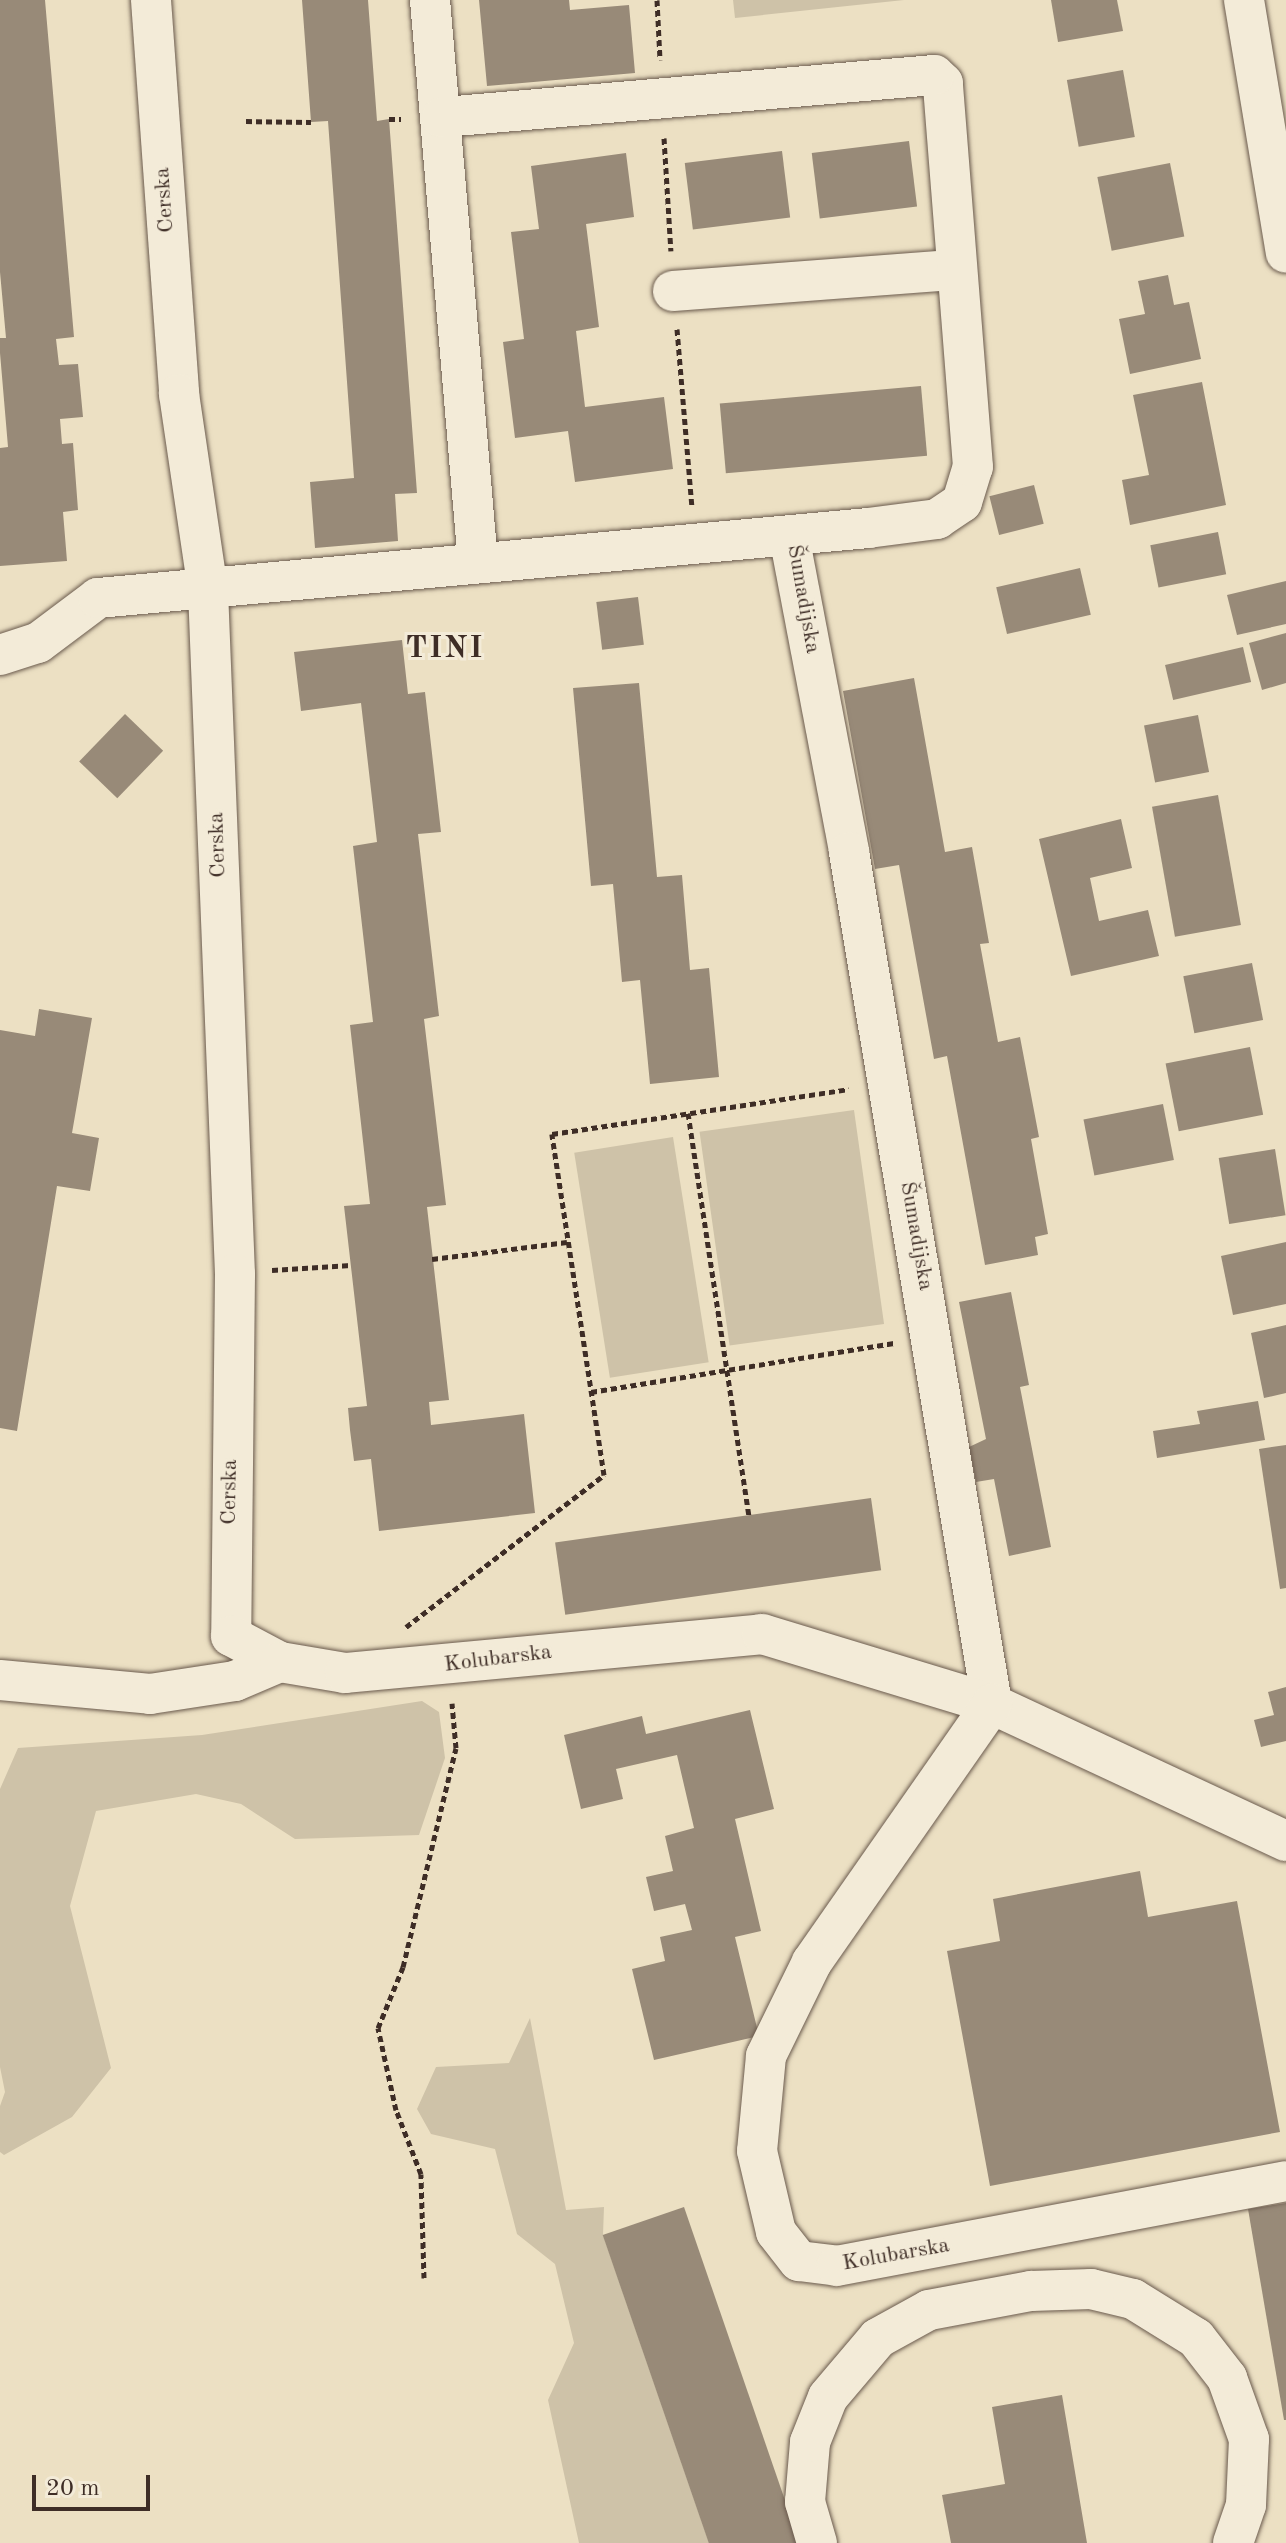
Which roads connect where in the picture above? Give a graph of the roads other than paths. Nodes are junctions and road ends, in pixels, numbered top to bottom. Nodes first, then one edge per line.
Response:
1 (151, 0) edge
2 (430, 0) edge
3 (1244, 0) edge
4 (442, 117) junction
5 (1286, 253) edge
6 (955, 270) junction
7 (673, 291) dead end
8 (789, 536) junction
9 (478, 563) junction
10 (208, 590) junction
11 (0, 655) edge
12 (280, 1662) junction
13 (0, 1680) edge
14 (992, 1704) junction
15 (1286, 1841) edge
16 (1286, 2181) edge
17 (952, 2246) junction
18 (963, 2303) junction
19 (817, 2543) edge
20 (1233, 2543) edge

1 - 10 street, Cerska
2 - 4 street
3 - 5 street
4 - 6 street, Šumadijska
4 - 9 street
6 - 7 street
6 - 8 street, Šumadijska
8 - 9 street
8 - 14 street, Šumadijska
9 - 10 street
10 - 11 street
10 - 12 street, Cerska
12 - 13 street
12 - 14 street, Kolubarska
14 - 15 street, Kolubarska
14 - 17 street, Kolubarska
16 - 17 street, Kolubarska
17 - 18 street
18 - 19 street
18 - 20 street

